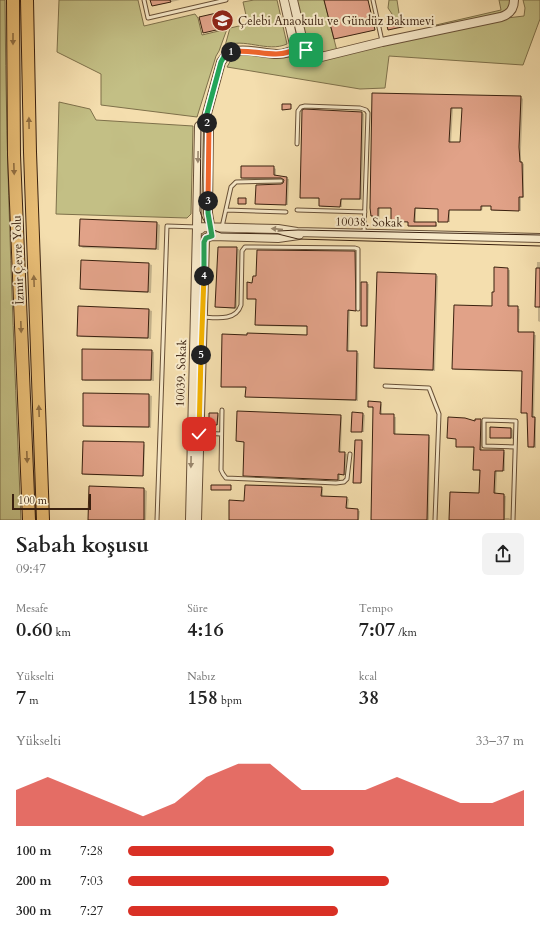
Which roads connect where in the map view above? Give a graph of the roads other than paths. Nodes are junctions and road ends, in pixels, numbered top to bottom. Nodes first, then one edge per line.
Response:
1 (13, 0) edge
2 (27, 0) edge
3 (144, 0) edge
4 (206, 0) edge
5 (226, 0) edge
6 (284, 0) edge
7 (293, 0) edge
8 (373, 0) edge
9 (514, 0) edge
10 (208, 4) junction
11 (382, 42) junction
12 (304, 46) junction
13 (295, 50) junction
14 (325, 56) junction
15 (205, 121) junction
16 (297, 144) dead end
17 (281, 181) dead end
18 (226, 210) junction
19 (297, 210) dead end
20 (286, 212) dead end
21 (365, 212) junction
22 (197, 227) junction
23 (211, 227) junction
24 (222, 227) junction
25 (364, 234) junction
26 (212, 236) junction
27 (539, 239) edge
28 (358, 309) dead end
29 (202, 317) junction
30 (385, 386) dead end
31 (222, 410) dead end
32 (199, 434) junction
33 (221, 434) junction
34 (515, 447) junction
35 (350, 454) dead end
36 (29, 520) edge
37 (44, 520) edge
38 (157, 520) edge
39 (190, 520) edge
40 (197, 520) edge
41 (435, 520) edge
42 (513, 520) edge

1 -> 36 highway, İzmir Çevre Yolu
37 -> 2 highway, İzmir Çevre Yolu
3 - 10 lane
4 - 10 lane
5 - 10 lane
6 - 13 street
7 - 12 street
8 - 11 lane
9 - 11 street
11 - 14 street
12 - 13 street
12 - 14 street
13 - 14 street
13 - 15 street, 10039. Sokak
15 -> 22 street, 10039. Sokak
15 - 23 street
16 - 21 lane
17 - 18 lane
18 - 20 lane
18 - 24 lane
19 - 21 lane
21 - 25 lane
22 - 23 street, 10038. Sokak
22 - 26 street
22 - 38 lane
22 -> 39 street, 10039. Sokak
23 - 24 street, 10038. Sokak
23 - 26 street
25 -> 24 street, 10038. Sokak
25 - 27 street, 10038. Sokak
26 - 27 street, 10038. Sokak
26 - 29 street, 10039. Sokak
28 - 29 lane
29 - 32 street, 10039. Sokak
30 - 41 lane
31 - 33 lane
32 - 33 lane
32 - 40 street, 10039. Sokak
33 - 35 lane
34 - 34 lane
34 - 42 lane

